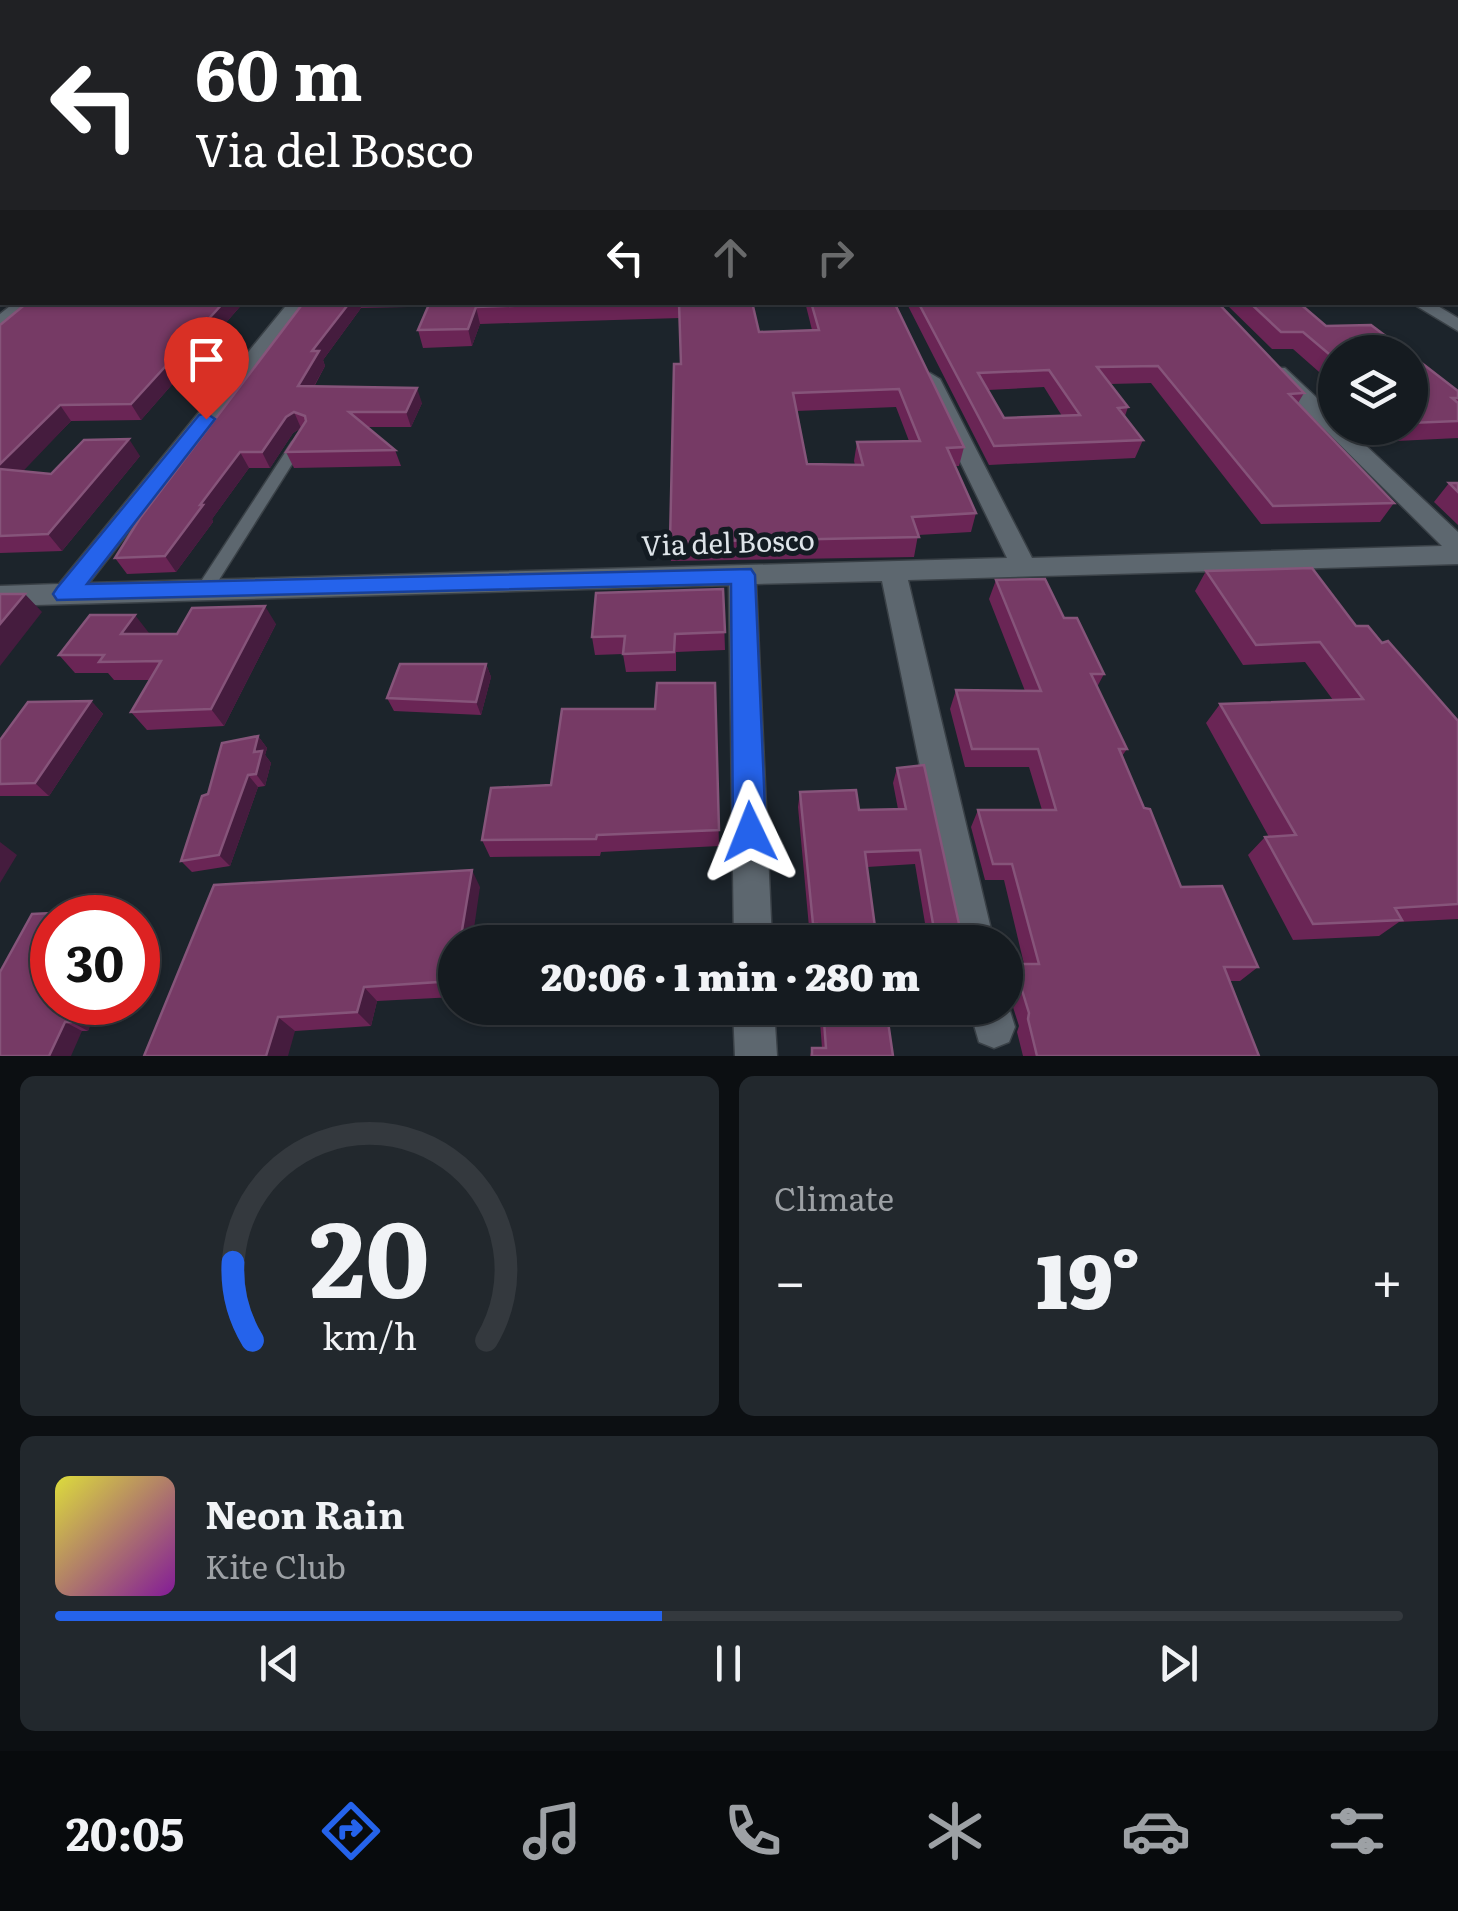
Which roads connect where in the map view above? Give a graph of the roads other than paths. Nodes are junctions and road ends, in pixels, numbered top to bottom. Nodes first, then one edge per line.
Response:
1 (22, 305) edge
2 (297, 305) edge
3 (1423, 305) edge
4 (0, 323) edge
5 (1458, 326) edge
6 (919, 356) edge
7 (1264, 358) edge
8 (1318, 410) edge
9 (303, 435) edge
10 (1353, 445) edge
11 (1458, 547) edge
12 (1458, 555) edge
13 (1024, 567) junction
14 (893, 571) junction
15 (742, 575) junction
16 (204, 590) junction
17 (66, 594) junction
18 (0, 596) edge
19 (752, 925) edge
20 (971, 925) edge
21 (755, 1025) edge
22 (756, 1056) edge

1 - 4 street
2 - 17 street
3 - 5 street
6 - 13 street
7 - 8 street
9 - 16 lane
10 - 11 street
12 - 13 street, Via del Bosco
13 - 14 street, Via del Bosco
14 - 15 street, Via del Bosco
14 - 20 street
15 - 16 street, Via del Bosco
15 - 19 street
16 - 17 street, Via del Bosco
17 - 18 street, Via del Bosco
21 - 22 street

